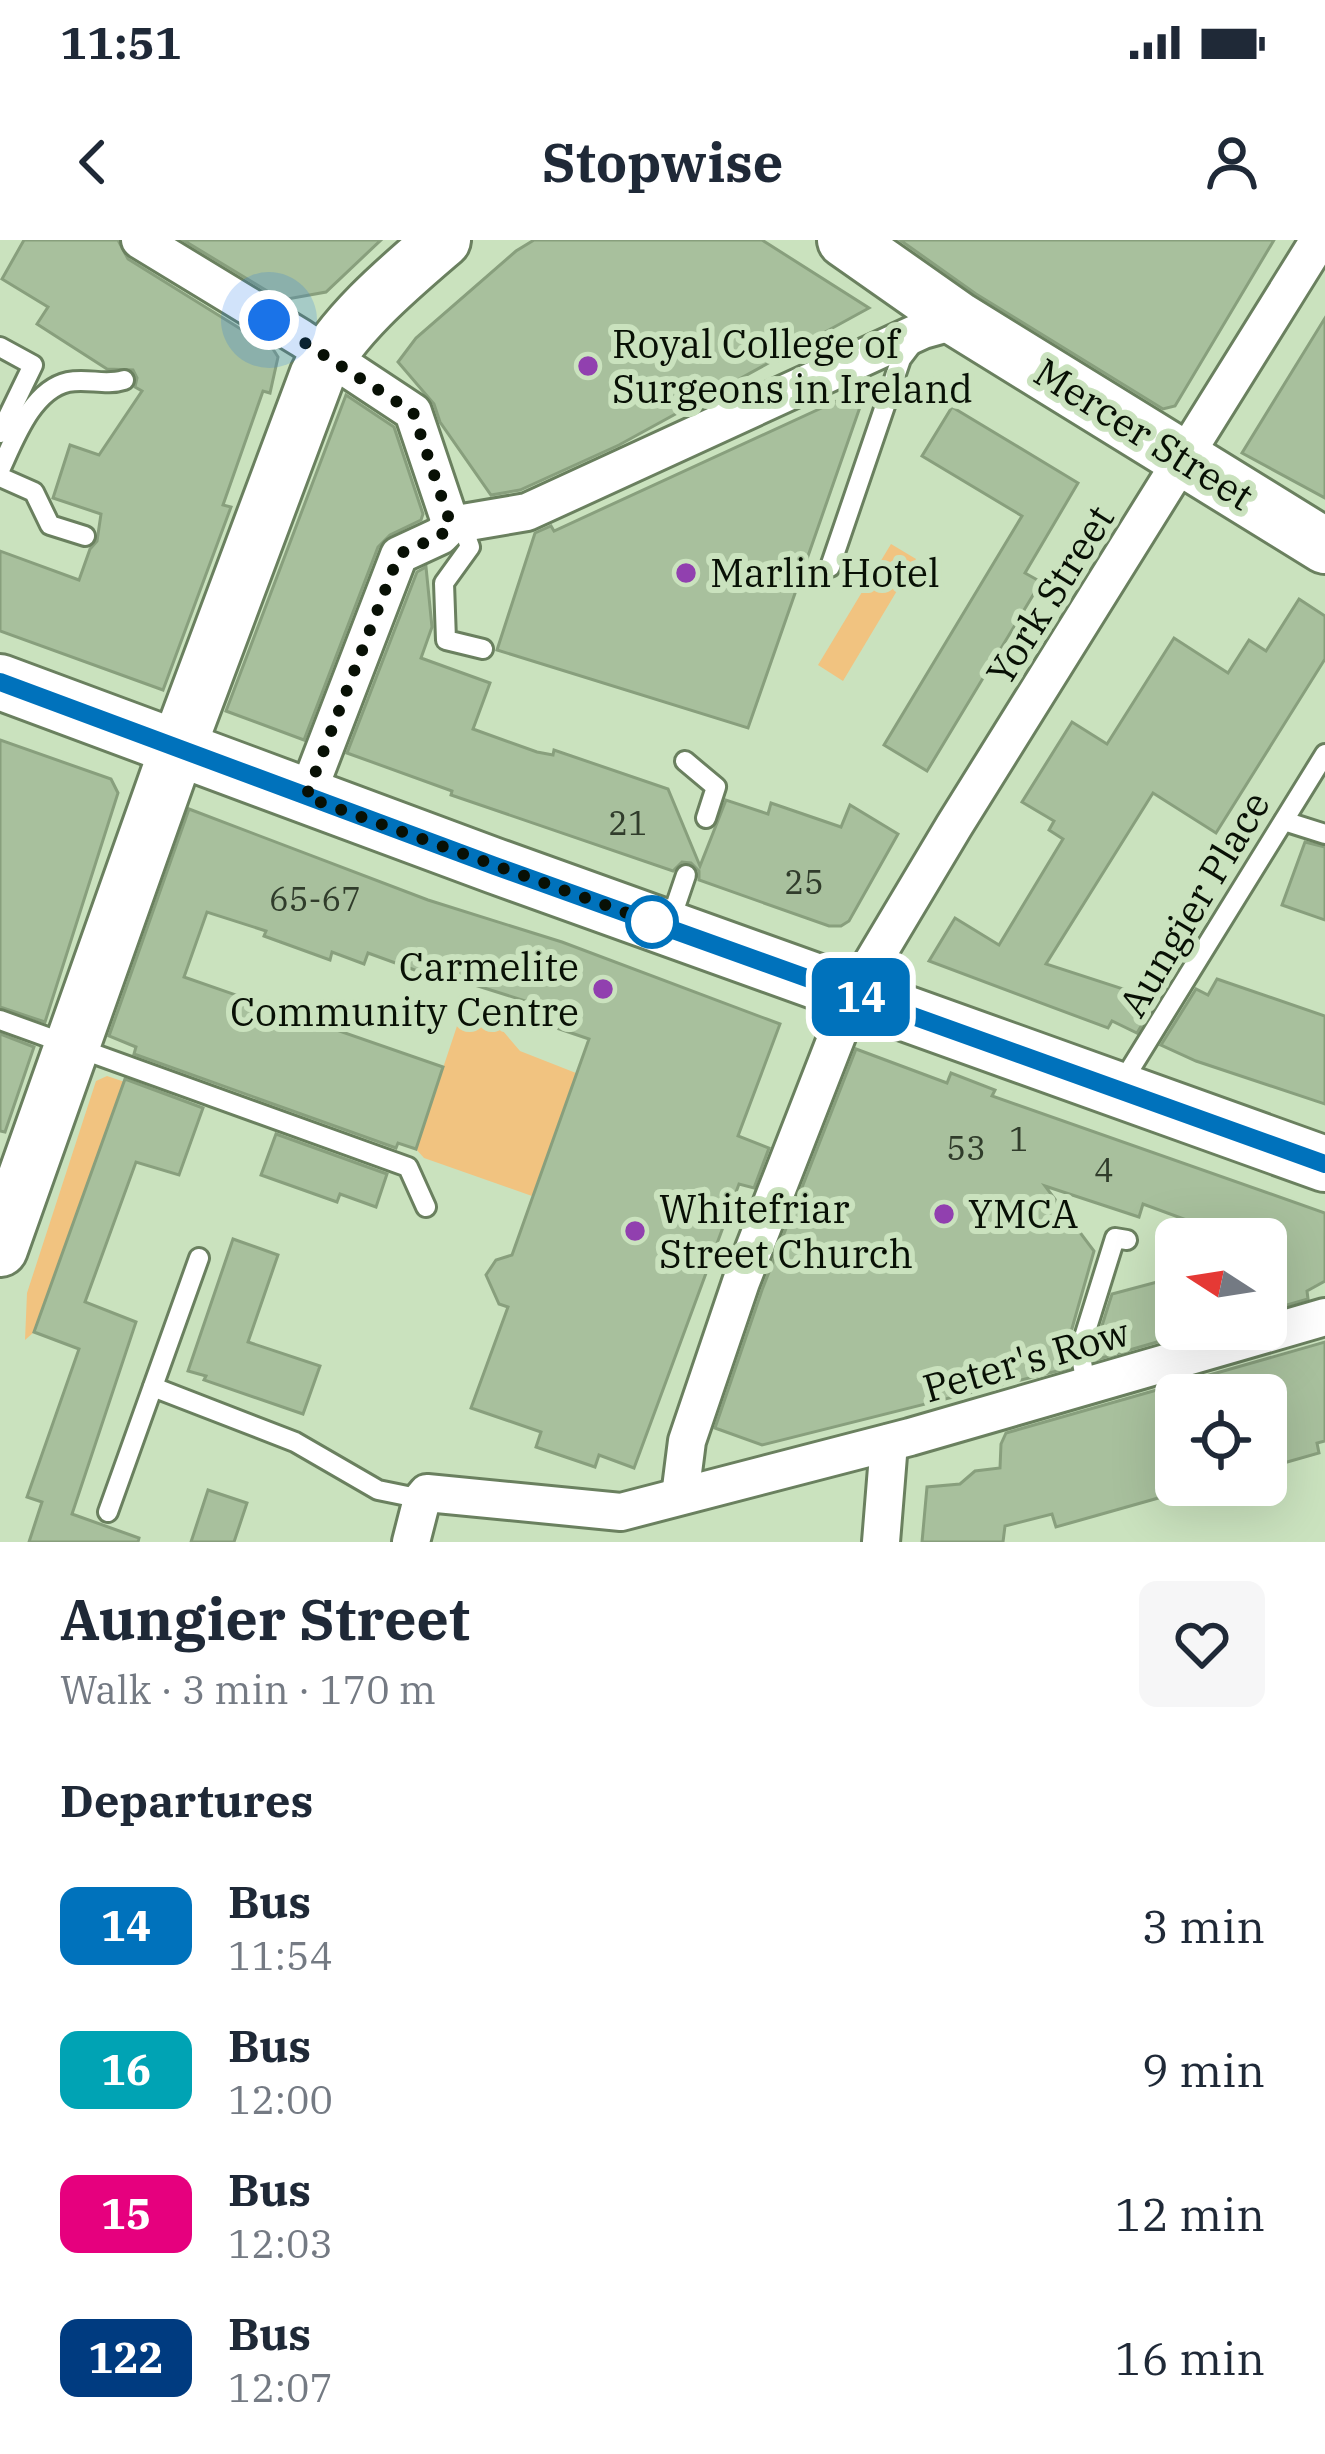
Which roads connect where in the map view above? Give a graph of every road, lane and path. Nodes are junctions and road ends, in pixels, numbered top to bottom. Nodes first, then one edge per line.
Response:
1 (140, 240) edge
2 (443, 240) edge
3 (1319, 240) edge
4 (871, 247) edge
5 (941, 325) junction
6 (0, 346) edge
7 (327, 354) junction
8 (124, 380) dead end
9 (0, 433) edge
10 (1185, 459) junction
11 (0, 473) edge
12 (457, 525) junction
13 (86, 536) dead end
14 (1325, 546) edge
15 (830, 567) dead end
16 (483, 650) dead end
17 (0, 682) edge
18 (177, 750) junction
19 (1325, 754) edge
20 (685, 760) dead end
21 (306, 797) junction
22 (706, 818) dead end
23 (1284, 821) junction
24 (1325, 834) edge
25 (686, 875) dead end
26 (668, 928) junction
27 (854, 994) junction
28 (0, 1020) edge
29 (74, 1044) junction
30 (1118, 1088) junction
31 (1325, 1164) edge
32 (426, 1207) dead end
33 (1127, 1240) dead end
34 (0, 1249) edge
35 (199, 1258) dead end
36 (1325, 1317) edge
37 (1287, 1325) edge
38 (1187, 1350) edge
39 (1086, 1386) junction
40 (153, 1387) junction
41 (890, 1443) junction
42 (680, 1496) junction
43 (422, 1498) junction
44 (108, 1512) dead end
45 (412, 1542) edge
46 (881, 1542) edge

1 - 7 street
2 - 7 street
3 - 10 street, York Street
4 - 5 street, Mercer Street
5 - 10 street, Mercer Street
5 - 12 street
5 - 15 lane
6 - 9 lane
7 - 12 street
7 - 18 street
8 - 11 lane
10 - 14 street, Mercer Street
10 - 27 street, York Street
11 - 13 lane
12 - 16 lane
12 - 21 street
17 - 18 street
18 - 21 street
18 - 29 street
19 - 23 lane, Aungier Place
20 - 22 lane
21 - 26 street
23 - 24 lane
23 - 30 lane, Aungier Place
25 - 26 lane
26 - 27 street
27 - 30 street
27 - 42 street, York Street
28 - 29 lane
29 - 32 lane
29 - 34 street
30 - 31 street
33 - 39 lane
35 - 40 lane
36 - 37 street, Peter's Row
38 - 39 street, Peter's Row
39 - 41 street, Peter's Row
40 - 43 lane
40 - 44 lane
41 - 42 street, Peter's Row
41 - 46 street
42 - 43 street, Peter's Row
43 - 45 street

